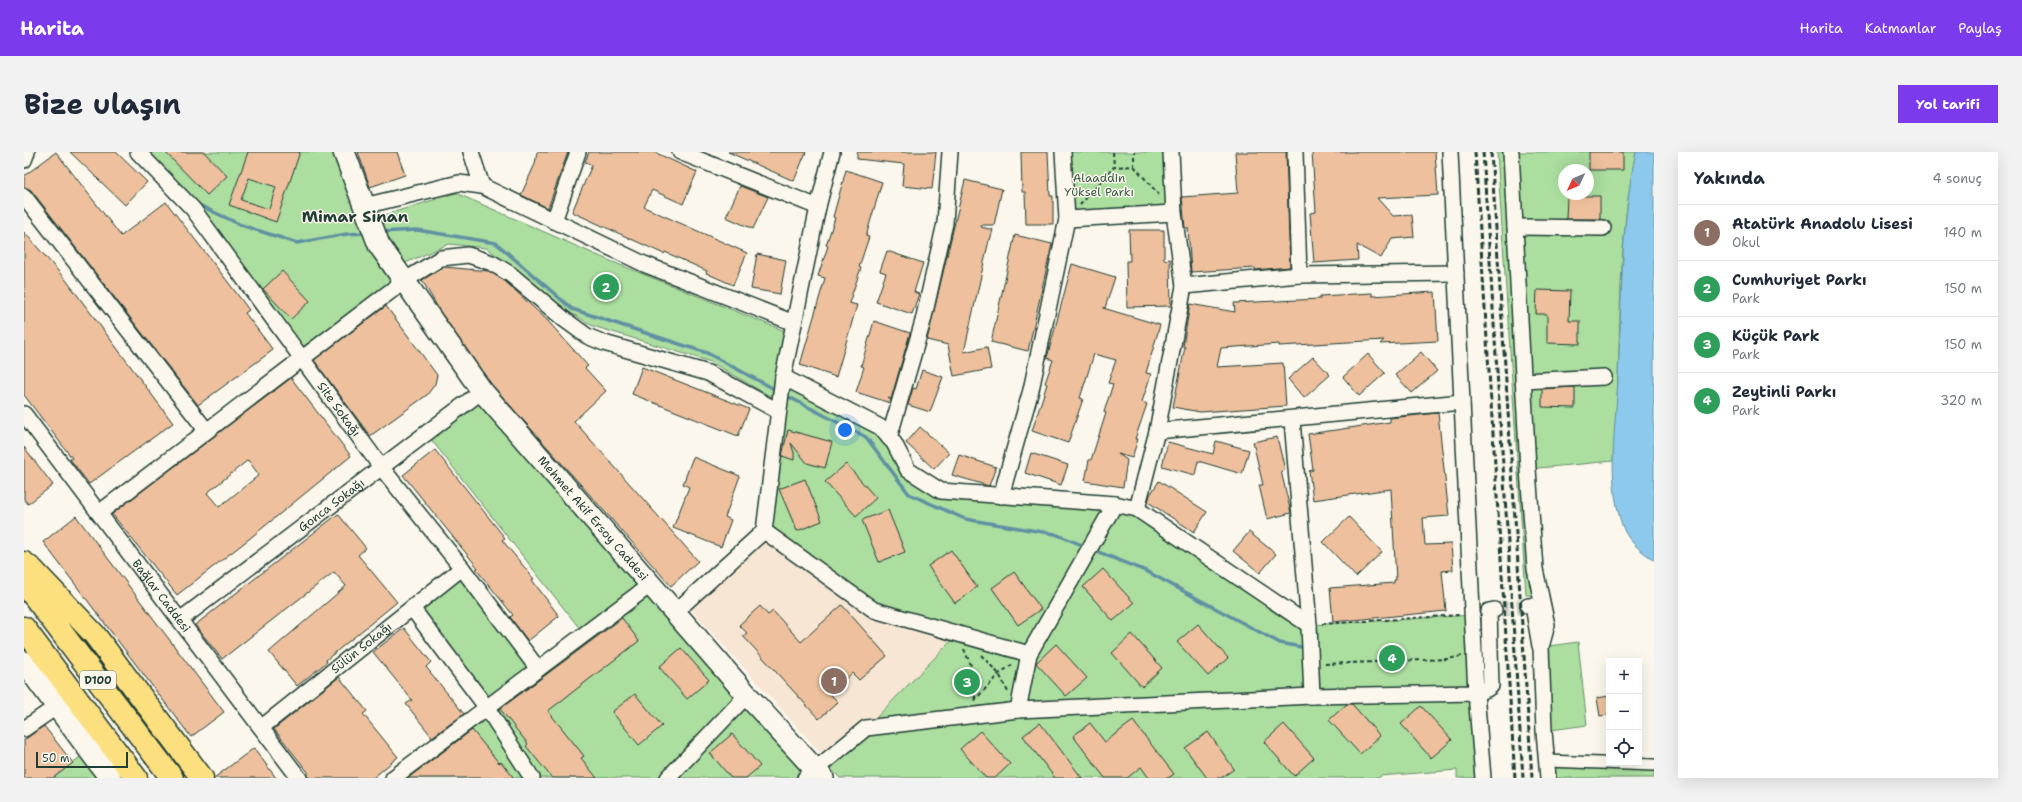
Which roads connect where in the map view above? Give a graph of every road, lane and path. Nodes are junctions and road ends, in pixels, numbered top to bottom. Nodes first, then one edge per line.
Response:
1 (27, 152) edge
2 (138, 152) edge
3 (344, 152) edge
4 (471, 152) edge
5 (578, 152) edge
6 (680, 152) edge
7 (832, 152) edge
8 (950, 152) edge
9 (1063, 152) edge
10 (1113, 152) edge
11 (1134, 152) edge
12 (1171, 152) edge
13 (1295, 152) edge
14 (1450, 152) edge
15 (1510, 152) edge
16 (24, 160) edge
17 (1134, 166) junction
18 (1114, 167) junction
19 (482, 186) junction
20 (24, 196) edge
21 (364, 206) junction
22 (818, 207) junction
23 (1174, 213) junction
24 (1067, 219) junction
25 (554, 222) junction
26 (1515, 227) junction
27 (1603, 228) dead end
28 (1456, 272) junction
29 (1300, 275) junction
30 (404, 281) junction
31 (1184, 286) junction
32 (794, 323) junction
33 (303, 357) junction
34 (1604, 377) dead end
35 (783, 378) junction
36 (1523, 381) junction
37 (482, 391) junction
38 (1462, 402) junction
39 (778, 411) junction
40 (24, 414) edge
41 (1292, 420) junction
42 (206, 430) junction
43 (1157, 431) junction
44 (889, 438) junction
45 (381, 467) junction
46 (1001, 496) junction
47 (1114, 504) junction
48 (1137, 509) junction
49 (99, 513) junction
50 (764, 531) junction
51 (24, 563) edge
52 (462, 568) junction
53 (24, 583) edge
54 (650, 585) junction
55 (1528, 606) dead end
56 (412, 608) junction
57 (1494, 610) dead end
58 (674, 612) junction
59 (1473, 615) junction
60 (180, 620) junction
61 (1309, 625) junction
62 (24, 628) edge
63 (958, 634) junction
64 (1541, 647) junction
65 (979, 653) dead end
66 (1474, 653) junction
67 (1029, 654) junction
68 (46, 657) junction
69 (24, 662) edge
70 (1310, 662) junction
71 (538, 669) junction
72 (999, 674) junction
73 (1476, 692) junction
74 (747, 695) junction
75 (1312, 696) junction
76 (56, 706) junction
77 (487, 708) junction
78 (1018, 710) junction
79 (262, 727) junction
80 (24, 729) edge
81 (1547, 762) junction
82 (1654, 765) edge
83 (814, 775) edge
84 (110, 778) edge
85 (125, 778) edge
86 (136, 778) edge
87 (172, 778) edge
88 (202, 778) edge
89 (299, 778) edge
90 (393, 778) edge
91 (532, 778) edge
92 (668, 778) edge
93 (1483, 778) edge
94 (1548, 778) edge

1 - 16 street
2 - 33 street, Site Sokağı
3 - 21 main road, Mehmet Akif Ersoy Caddesi
4 - 19 street
5 - 25 street
6 - 22 street
7 - 22 street
8 - 44 street
9 - 24 street
10 - 18 path
11 - 17 path
12 - 23 street
13 - 29 street
14 - 28 street
15 - 26 street
17 - 18 path
17 - 23 path
18 - 24 path
19 - 21 street
19 - 25 street
20 - 42 street
21 - 30 main road, Mehmet Akif Ersoy Caddesi
22 - 32 street
23 - 24 street
23 - 31 street
24 - 46 street
25 - 32 street
26 - 27 street
26 - 36 street
28 - 29 street
28 - 38 street
29 - 31 street
30 - 33 street
30 - 37 main road, Mehmet Akif Ersoy Caddesi
30 - 39 street
31 - 43 street
32 - 35 street
33 - 42 street
33 - 45 street, Site Sokağı
34 - 36 street
35 - 39 street
35 - 44 street
36 - 64 street
37 - 45 street, Gonca Sokağı
37 - 54 main road, Mehmet Akif Ersoy Caddesi
38 - 41 street
38 - 59 street
39 - 50 street
40 - 49 street, Bağlar Caddesi
41 - 43 street
41 - 61 street
42 - 49 street
43 - 48 street
44 - 46 street
45 - 52 street, Site Sokağı
45 - 60 street, Gonca Sokağı
46 - 47 street
47 - 48 street
47 - 67 street
48 - 61 street
49 - 60 street, Bağlar Caddesi
50 - 58 street
50 - 63 street
51 - 88 highway
52 - 56 street, Sülün Sokağı
52 - 71 street, Site Sokağı
53 - 87 highway, D100
54 - 58 main road, Mehmet Akif Ersoy Caddesi
54 - 71 street
55 - 64 street
56 - 77 street
56 - 79 street, Sülün Sokağı
57 - 73 street
58 - 74 main road, Mehmet Akif Ersoy Caddesi
59 - 61 path
59 - 66 street
60 - 79 street, Bağlar Caddesi
61 - 70 street
62 - 68 highway, D100
63 - 67 street
63 - 72 path
64 - 81 street
65 - 72 path
66 - 70 path
66 - 73 street
67 - 72 path
67 - 78 street
68 - 85 highway
68 - 86 highway, D100
69 - 76 main road
70 - 75 street
71 - 77 street
72 - 78 path
73 - 75 street
73 - 93 street
74 - 83 main road, Mehmet Akif Ersoy Caddesi
74 - 92 street
75 - 78 street
76 - 80 street
76 - 84 main road
77 - 90 street
77 - 91 street
78 - 83 street
79 - 89 street, Bağlar Caddesi
81 - 82 street
81 - 94 street

